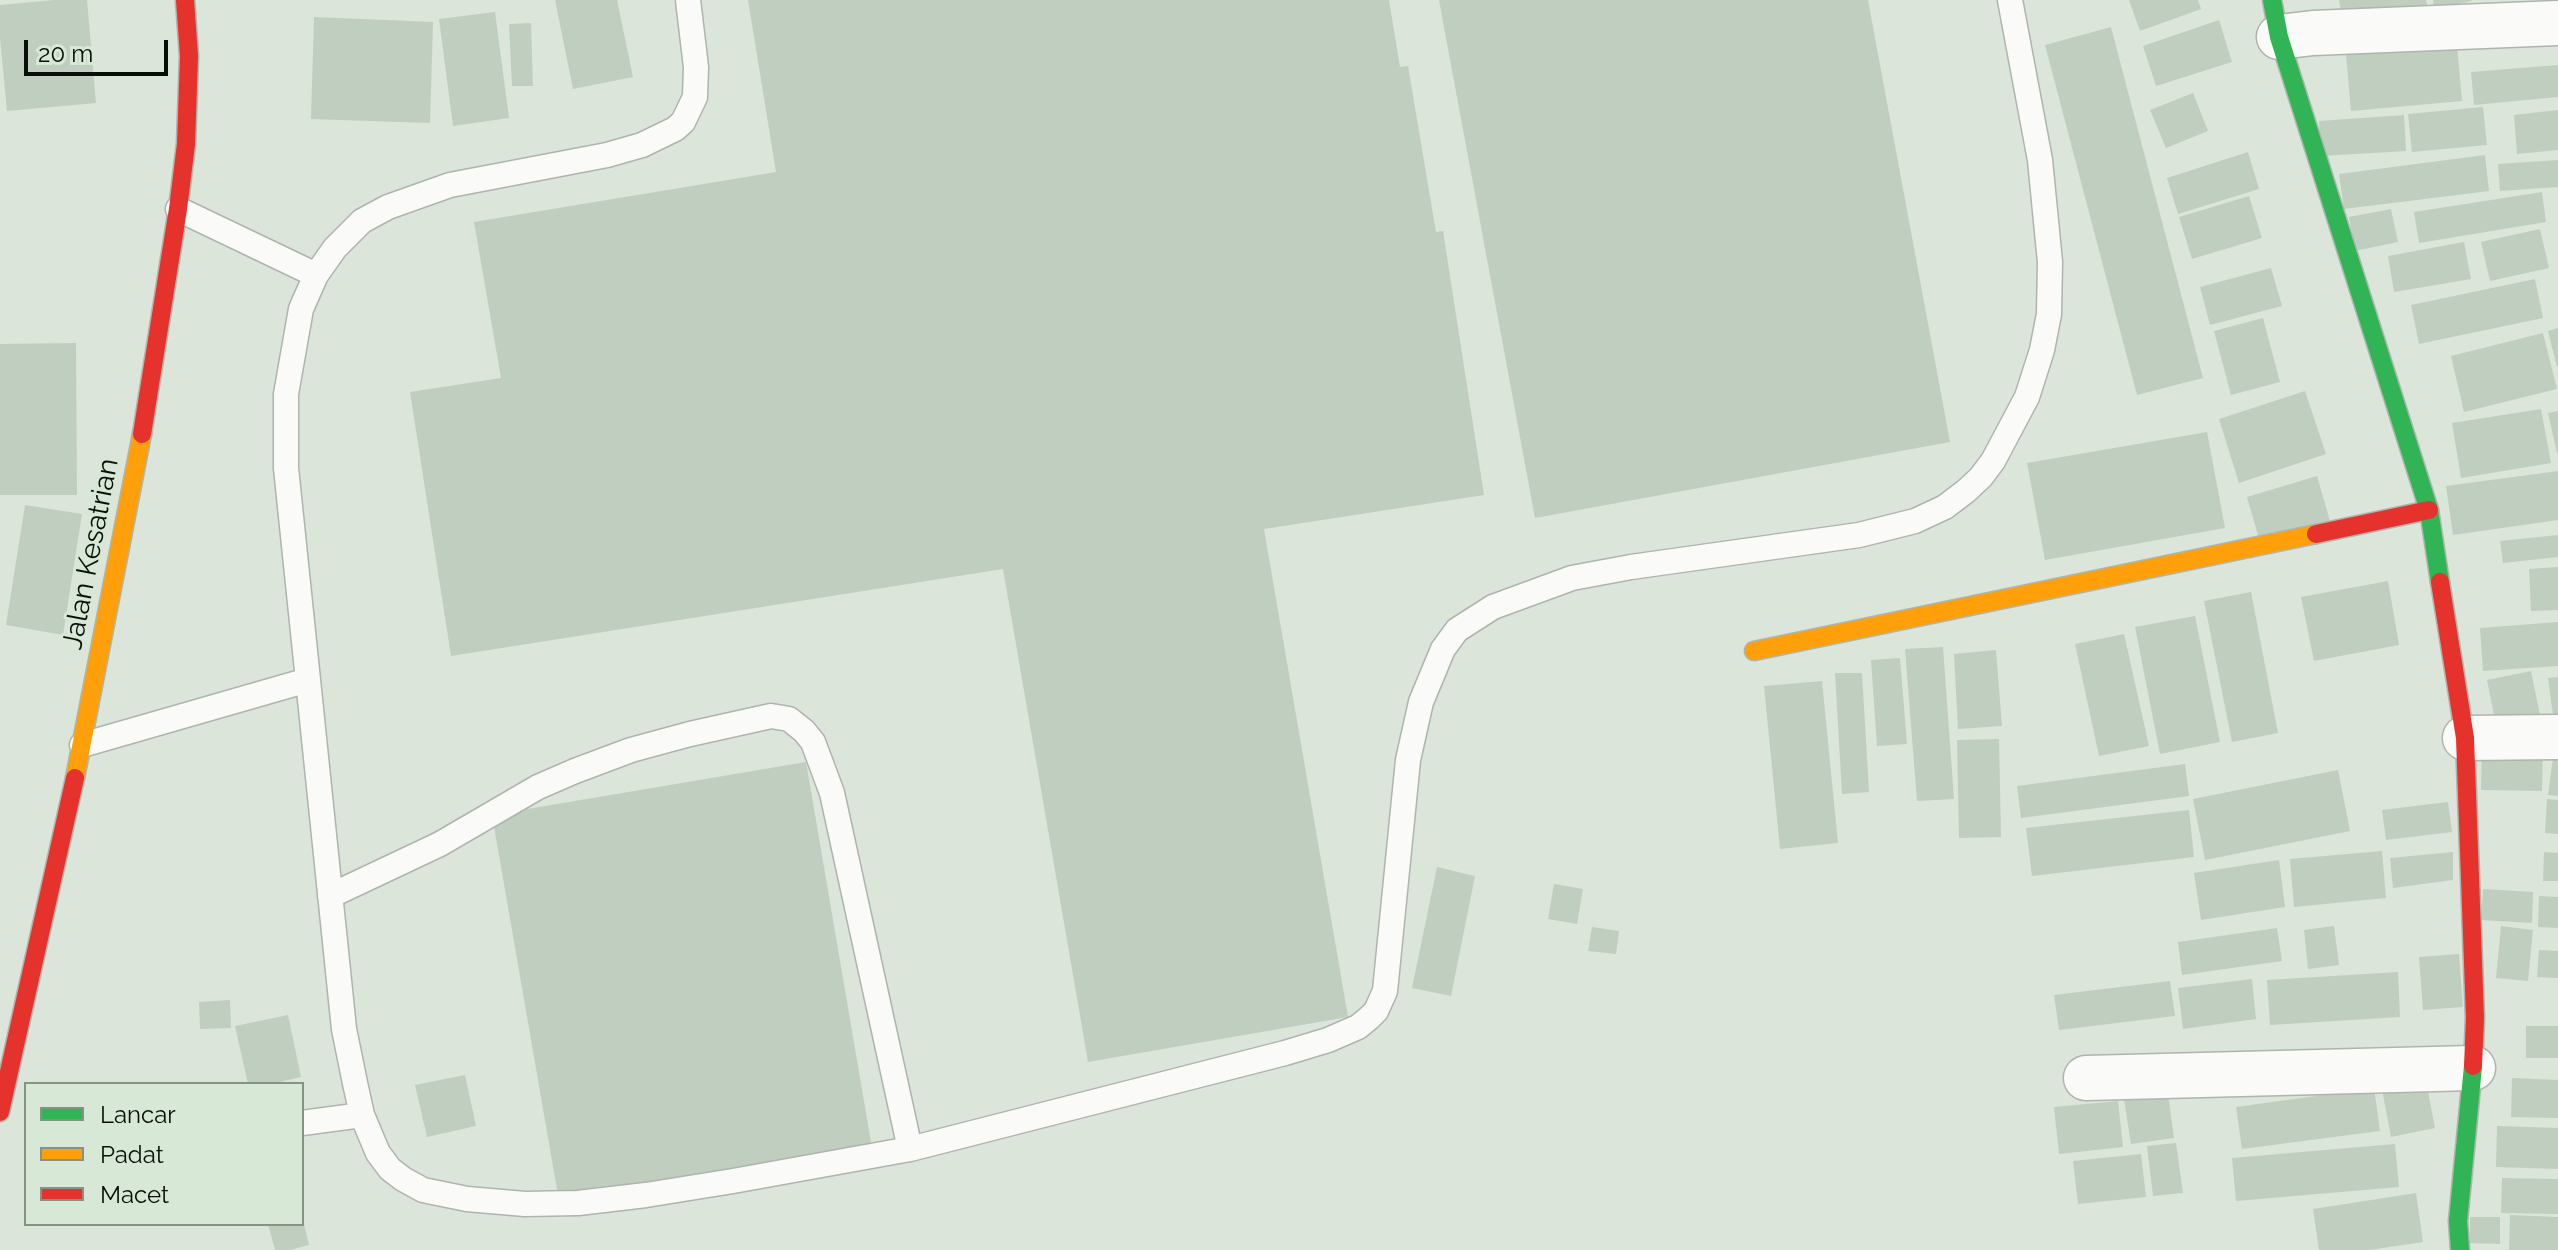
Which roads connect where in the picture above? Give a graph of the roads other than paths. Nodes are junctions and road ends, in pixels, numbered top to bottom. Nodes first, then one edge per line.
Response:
1 (185, 0) edge
2 (688, 0) edge
3 (2010, 0) edge
4 (2276, 19) edge
5 (2558, 23) edge
6 (178, 209) junction
7 (316, 275) junction
8 (2429, 510) junction
9 (1754, 651) dead end
10 (308, 680) junction
11 (2558, 737) edge
12 (2465, 738) junction
13 (82, 745) junction
14 (330, 896) junction
15 (2473, 1068) junction
16 (2086, 1078) dead end
17 (0, 1112) edge
18 (362, 1115) junction
19 (304, 1123) edge
20 (910, 1149) junction
21 (2460, 1250) edge

1 - 6 street, Jalan Kesatrian
2 - 7 lane
3 - 20 lane
4 - 5 street
4 - 8 street
6 - 7 lane
6 - 13 street, Jalan Kesatrian
7 - 10 lane
8 - 9 street
8 - 12 street
10 - 13 lane
10 - 14 lane
11 - 12 street
12 - 15 street
13 - 17 street, Jalan Kesatrian
14 - 18 lane
14 - 20 lane
15 - 16 street
15 - 21 street
18 - 19 lane
18 - 20 lane

